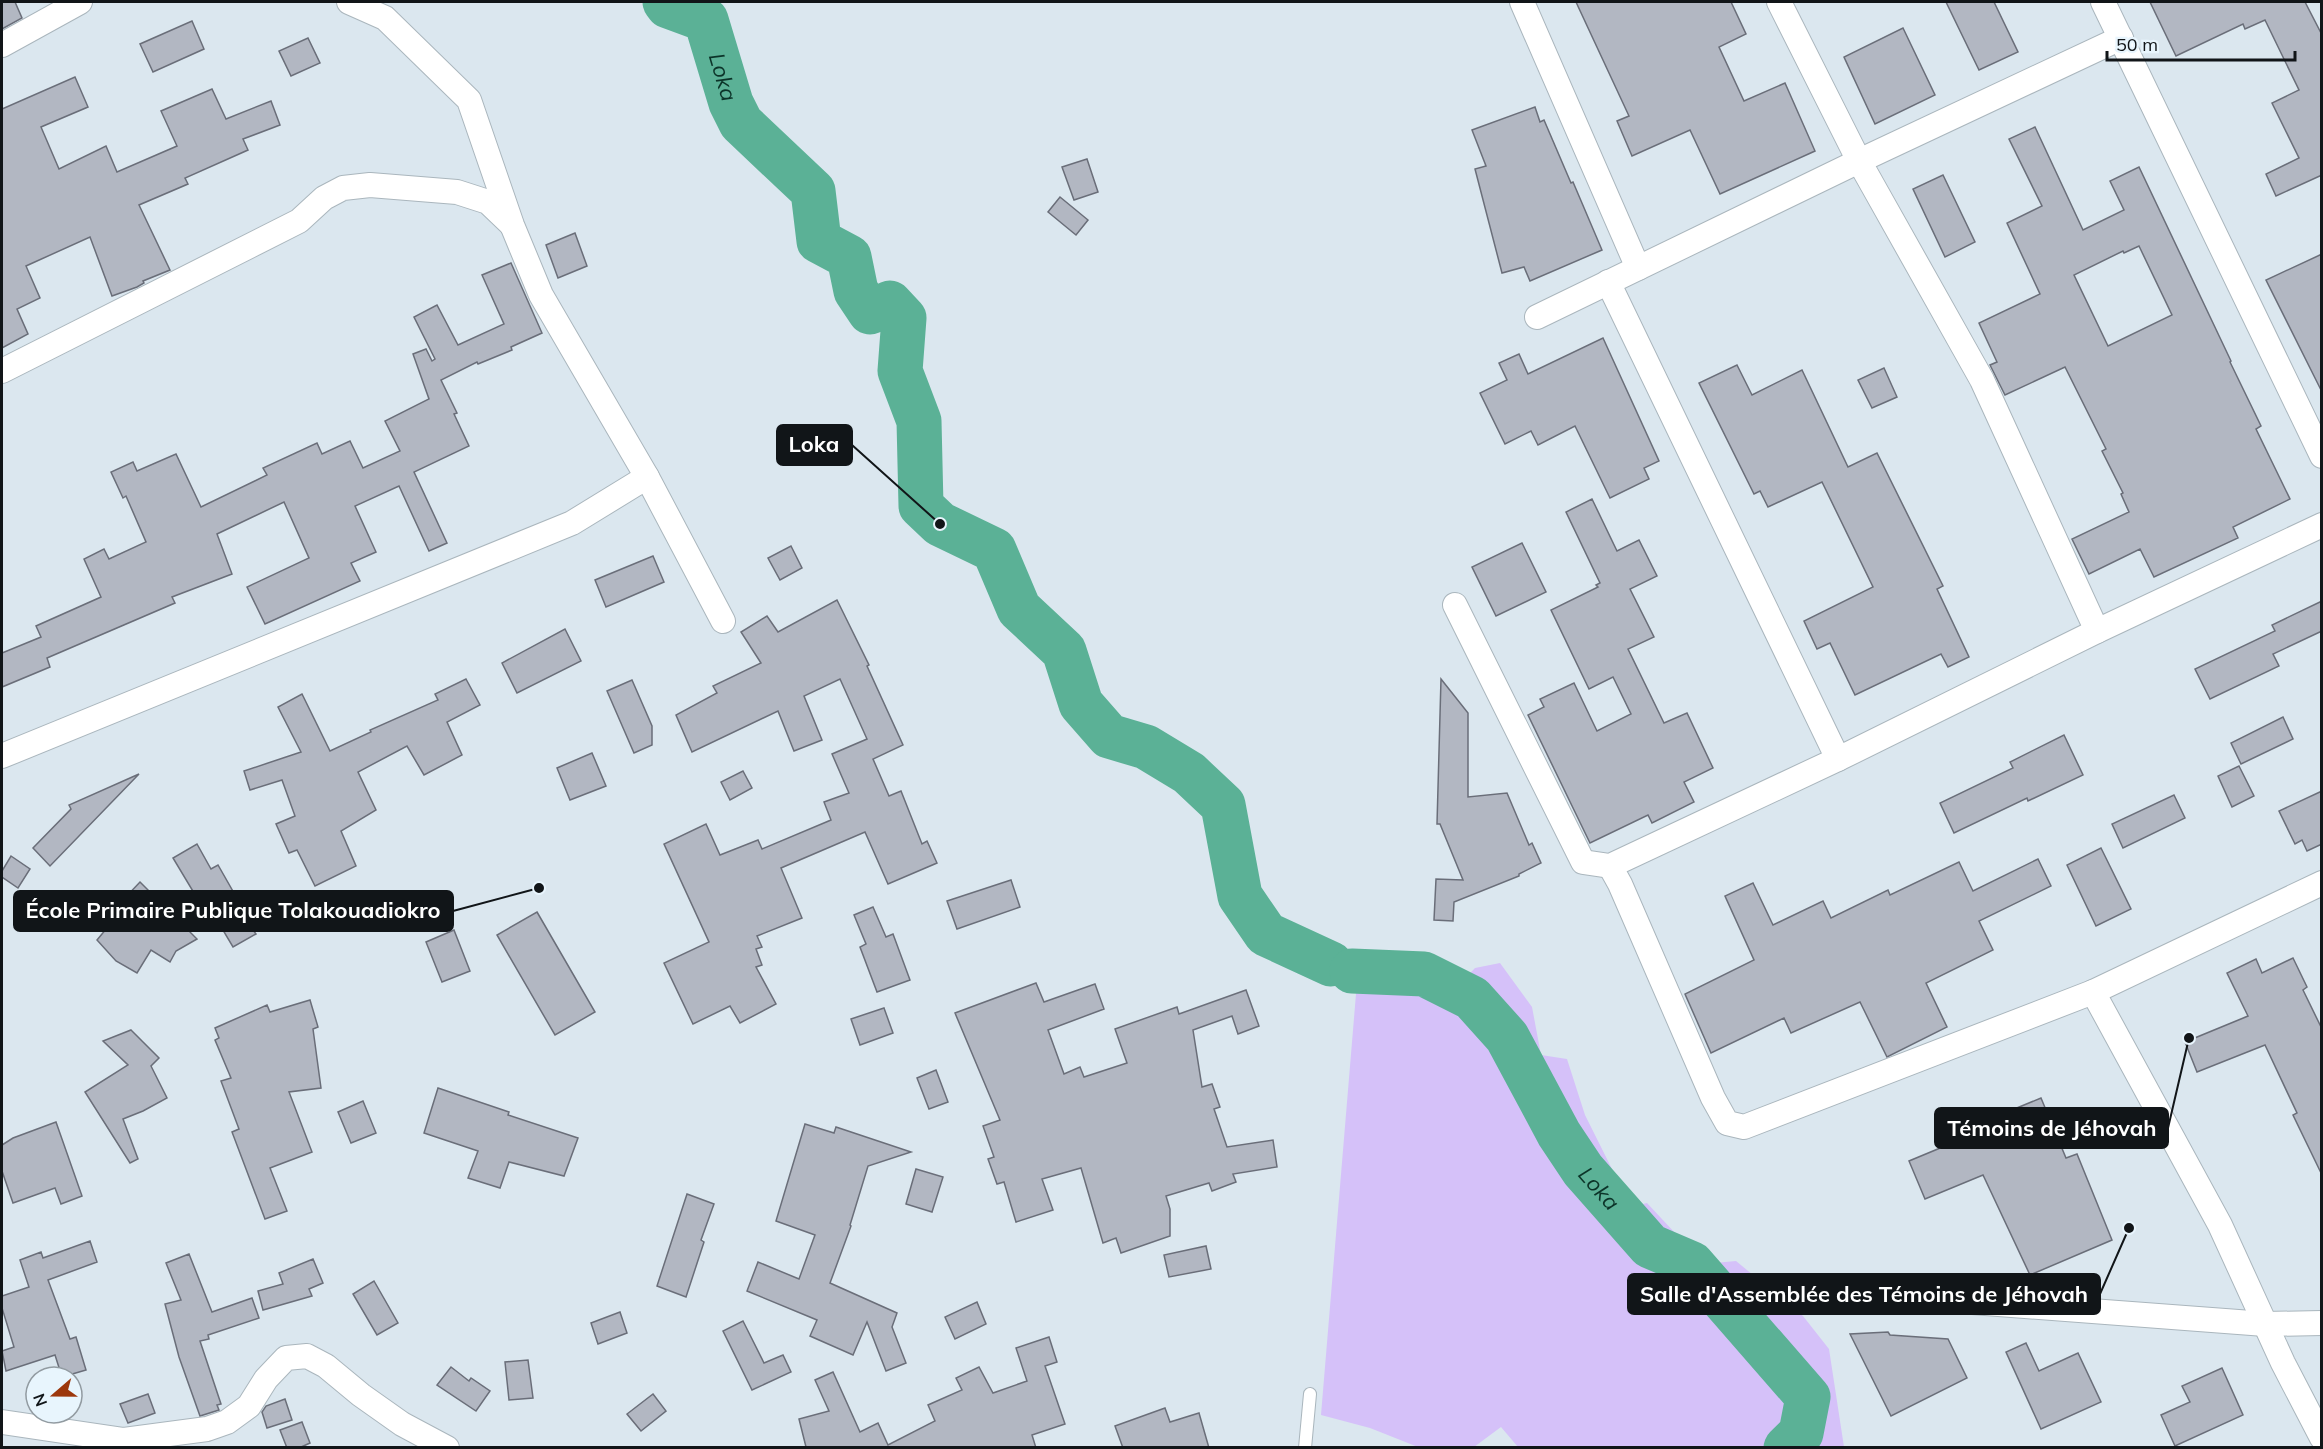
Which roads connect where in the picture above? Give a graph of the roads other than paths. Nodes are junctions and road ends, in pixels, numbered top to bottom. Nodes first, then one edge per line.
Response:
1 (80, 2) edge
2 (349, 2) edge
3 (1522, 2) edge
4 (1779, 2) edge
5 (2103, 2) edge
6 (2121, 38) junction
7 (2, 45) edge
8 (1859, 161) junction
9 (512, 225) junction
10 (1638, 268) junction
11 (1608, 282) junction
12 (1537, 317) dead end
13 (2, 371) edge
14 (2322, 456) edge
15 (647, 477) junction
16 (2322, 525) edge
17 (1455, 605) dead end
18 (723, 621) dead end
19 (2097, 631) junction
20 (2, 756) edge
21 (1838, 759) junction
22 (1610, 866) junction
23 (2322, 884) edge
24 (2094, 992) junction
25 (1827, 1291) dead end
26 (2322, 1323) edge
27 (2265, 1324) junction
28 (1310, 1394) dead end
29 (2, 1422) edge
30 (2322, 1438) edge
31 (447, 1448) edge
32 (1305, 1448) edge

1 - 7 street
2 - 9 street
3 - 10 street
4 - 8 street
5 - 6 street
6 - 8 street
6 - 14 street
8 - 10 street
8 - 19 street
9 - 13 street
9 - 15 street
10 - 11 street
11 - 12 street
11 - 21 street
15 - 18 street
15 - 20 street
16 - 19 street
17 - 22 street
19 - 21 street
21 - 22 street
22 - 24 street
23 - 24 street
24 - 27 street
25 - 27 street
26 - 27 street
27 - 30 street
28 - 32 lane
29 - 31 street

